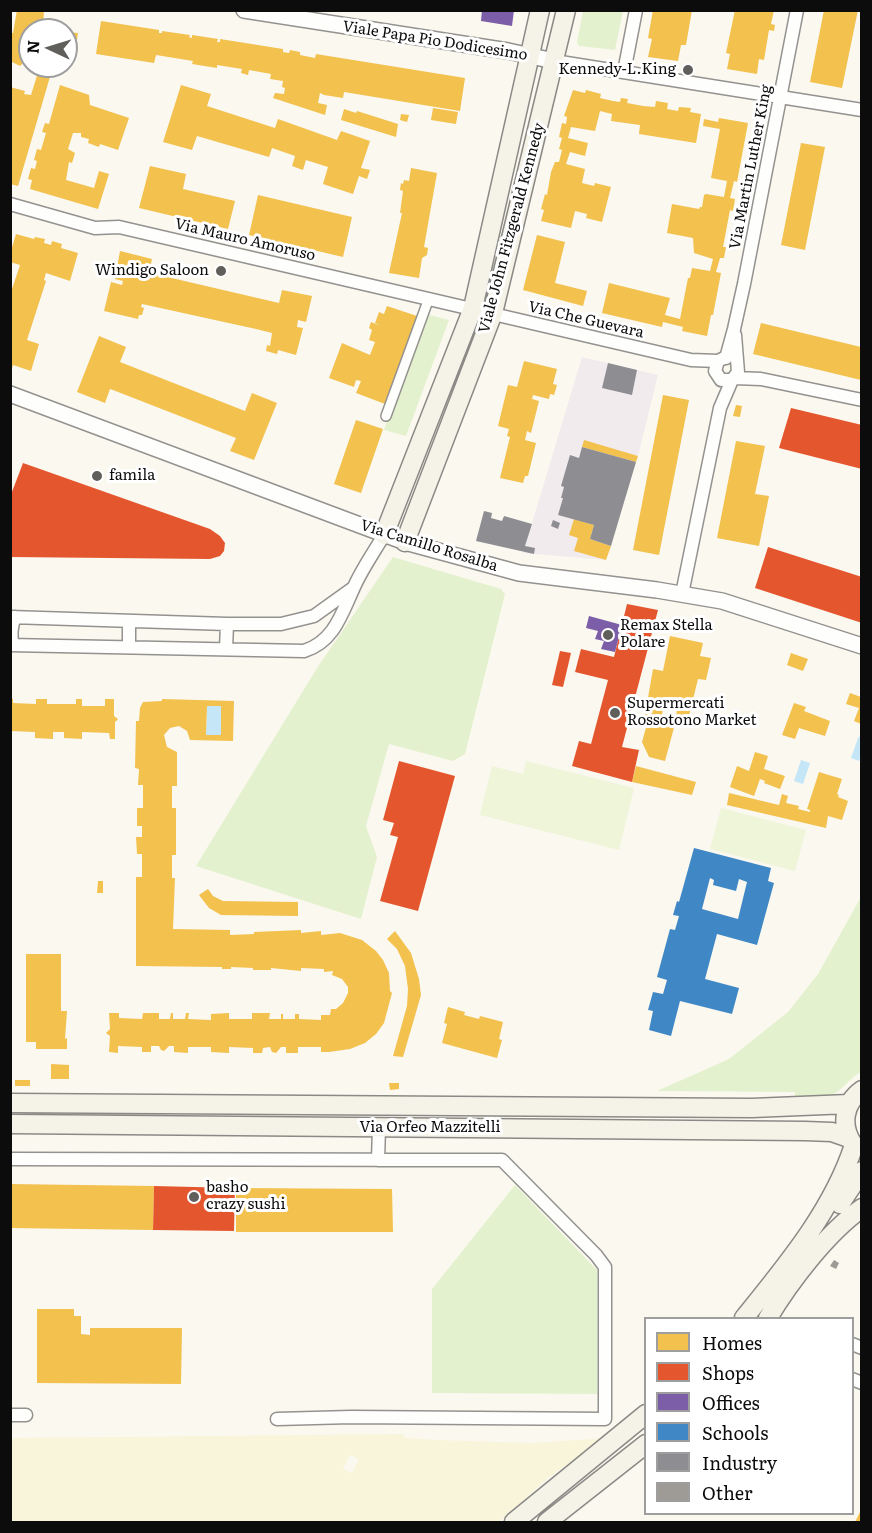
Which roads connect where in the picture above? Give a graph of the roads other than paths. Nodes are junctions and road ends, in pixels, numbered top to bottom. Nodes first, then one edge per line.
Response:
1 (244, 10) edge
2 (540, 10) edge
3 (566, 10) edge
4 (636, 10) edge
5 (797, 10) edge
6 (531, 56) junction
7 (554, 61) junction
8 (624, 72) junction
9 (780, 96) junction
10 (861, 110) edge
11 (10, 204) edge
12 (429, 298) junction
13 (473, 308) junction
14 (493, 313) junction
15 (691, 360) junction
16 (729, 361) junction
17 (717, 377) junction
18 (734, 379) junction
19 (761, 379) junction
20 (10, 394) edge
21 (861, 400) edge
22 (720, 408) junction
23 (386, 416) dead end
24 (384, 535) junction
25 (405, 542) junction
26 (354, 587) junction
27 (682, 594) junction
28 (13, 617) edge
29 (129, 621) junction
30 (227, 624) junction
31 (12, 645) edge
32 (861, 645) edge
33 (129, 647) junction
34 (226, 649) junction
35 (861, 1090) edge
36 (10, 1102) edge
37 (129, 1103) junction
38 (171, 1104) junction
39 (849, 1104) junction
40 (10, 1124) edge
41 (129, 1126) junction
42 (171, 1126) junction
43 (380, 1127) junction
44 (855, 1145) edge
45 (10, 1159) edge
46 (378, 1160) junction
47 (861, 1171) edge
48 (861, 1208) edge
49 (804, 1268) junction
50 (745, 1317) edge
51 (769, 1317) edge
52 (10, 1415) edge
53 (27, 1415) dead end
54 (644, 1415) edge
55 (277, 1419) dead end
56 (644, 1445) edge
57 (514, 1522) edge
58 (547, 1522) edge

1 - 6 street, Viale Papa Pio Dodicesimo
2 - 6 main road, Viale John Fitzgerald Kennedy
3 - 7 main road, Viale John Fitzgerald Kennedy
4 - 8 street
5 - 9 street, Via Martin Luther King
6 - 7 street, Viale Papa Pio Dodicesimo
6 - 13 main road, Viale John Fitzgerald Kennedy
7 - 8 street
7 - 14 main road, Viale John Fitzgerald Kennedy
8 - 9 street
9 - 10 street
9 - 16 street, Via Martin Luther King
11 - 12 street, Via Mauro Amoruso
12 - 13 street, Via Mauro Amoruso
12 - 23 street
13 - 14 street, Via Che Guevara
13 - 24 main road, Viale John Fitzgerald Kennedy
14 - 15 street, Via Che Guevara
14 - 25 main road, Viale John Fitzgerald Kennedy
15 - 16 street, Via Che Guevara
15 - 17 street, Via Che Guevara
16 - 17 street
16 - 18 street
16 - 19 street, Via Che Guevara
17 - 18 street
17 - 22 street
18 - 19 street, Via Che Guevara
18 - 22 street
19 - 21 street, Via Che Guevara
20 - 24 street, Via Camillo Rosalba
22 - 27 street
24 - 25 street, Via Camillo Rosalba
24 - 26 street
25 - 27 street, Via Camillo Rosalba
26 - 30 street
26 - 34 street
27 - 32 street, Via Camillo Rosalba
28 - 29 street
28 - 31 street
29 - 30 street
29 - 33 street
30 - 34 street
31 - 33 street
33 - 34 street
35 - 39 main road
36 - 37 main road, Via Orfeo Mazzitelli
37 - 38 main road, Via Orfeo Mazzitelli
37 - 41 main road
38 - 39 main road, Via Orfeo Mazzitelli
38 - 42 main road
39 - 44 main road
40 - 41 main road, Via Orfeo Mazzitelli
41 - 42 main road, Via Orfeo Mazzitelli
42 - 43 main road, Via Orfeo Mazzitelli
43 - 44 main road, Via Orfeo Mazzitelli
43 - 46 street
44 - 50 main road
45 - 46 street
46 - 55 street
47 - 49 main road
48 - 49 main road
49 - 51 main road
52 - 53 street
54 - 57 main road
56 - 58 main road

